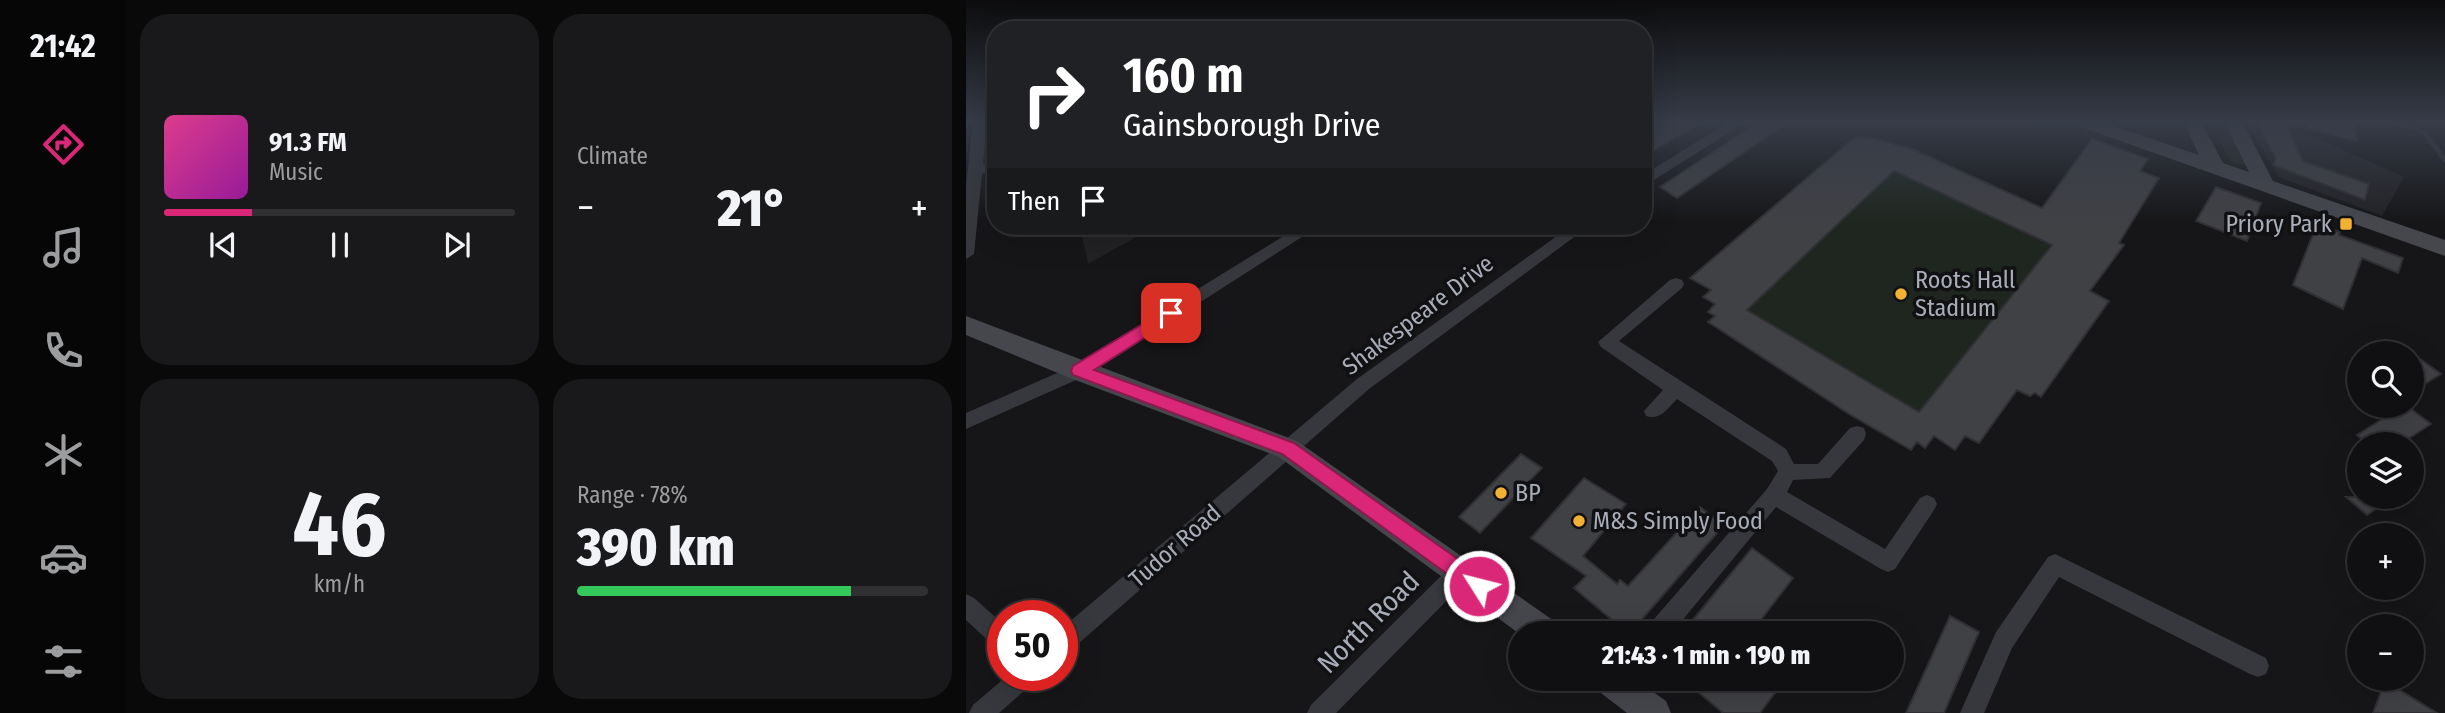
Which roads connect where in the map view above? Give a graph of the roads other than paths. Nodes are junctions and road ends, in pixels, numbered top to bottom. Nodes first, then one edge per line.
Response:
1 (976, 156) edge
2 (1684, 156) edge
3 (2186, 156) edge
4 (2209, 156) edge
5 (2251, 156) edge
6 (2214, 166) junction
7 (987, 167) edge
8 (974, 172) junction
9 (1652, 176) edge
10 (2265, 184) junction
11 (1297, 235) edge
12 (1569, 235) edge
13 (2445, 248) edge
14 (966, 254) edge
15 (1676, 284) dead end
16 (966, 325) edge
17 (1079, 371) junction
18 (1676, 389) junction
19 (1653, 411) dead end
20 (966, 421) edge
21 (1857, 434) dead end
22 (1288, 449) junction
23 (1788, 472) junction
24 (1774, 495) junction
25 (1927, 504) dead end
26 (1460, 572) junction
27 (966, 605) edge
28 (1528, 621) edge
29 (1667, 621) edge
30 (987, 624) edge
31 (1078, 629) edge
32 (2258, 666) dead end
33 (1007, 691) edge
34 (1627, 691) edge
35 (981, 713) edge
36 (1319, 713) edge
37 (1654, 713) edge
38 (1972, 713) edge

1 - 8 street
2 - 9 street
3 - 6 main road
4 - 6 main road
5 - 10 main road
6 - 10 main road
7 - 8 street
8 - 14 street
10 - 13 main road
11 - 17 street
12 - 22 street, Shakespeare Drive
15 - 18 street
16 - 17 main road
17 - 20 street
17 - 22 main road
18 - 19 street
18 - 23 street
21 - 23 street
22 - 26 main road
22 - 31 street, Tudor Road
23 - 24 street
24 - 25 street
24 - 29 street
26 - 28 main road
26 - 36 street, North Road
27 - 30 street
32 - 38 street
33 - 35 street
34 - 37 main road

